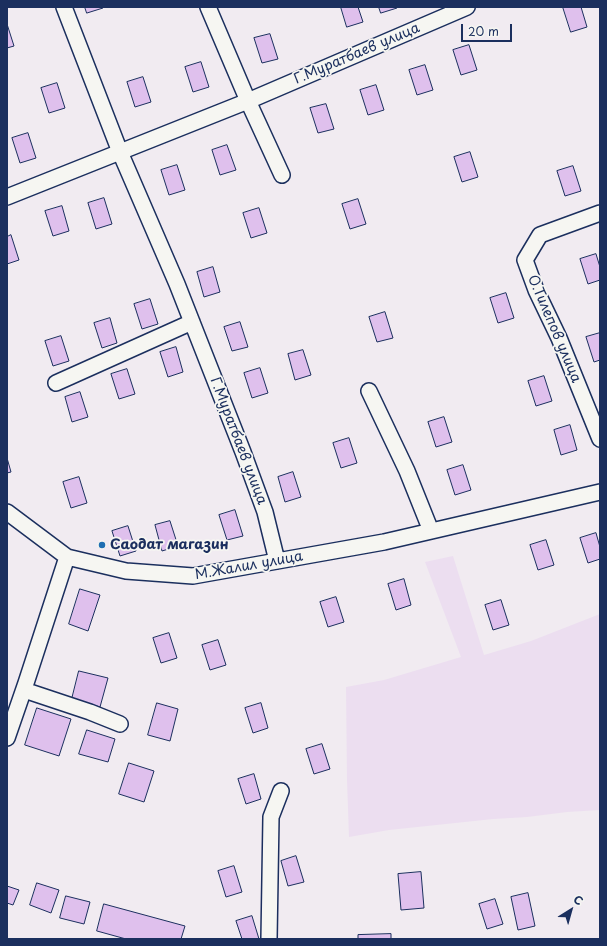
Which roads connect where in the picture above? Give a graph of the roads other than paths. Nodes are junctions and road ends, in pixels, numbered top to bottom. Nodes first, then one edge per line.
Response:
1 (64, 7) edge
2 (208, 7) edge
3 (467, 7) edge
4 (248, 101) junction
5 (120, 152) junction
6 (282, 175) dead end
7 (7, 197) edge
8 (600, 213) edge
9 (192, 322) junction
10 (56, 383) dead end
11 (369, 391) dead end
12 (600, 439) edge
13 (600, 492) edge
14 (7, 512) edge
15 (431, 531) junction
16 (67, 556) junction
17 (277, 561) junction
18 (24, 690) junction
19 (120, 724) dead end
20 (7, 738) edge
21 (281, 791) dead end
22 (269, 939) edge

1 - 5 street
2 - 4 street
3 - 4 street, Г.Муратбаев улица
4 - 5 street, Г.Муратбаев улица
4 - 6 street
5 - 7 street, Г.Муратбаев улица
5 - 9 street, Г.Муратбаев улица
8 - 12 street, О.Тилепов улица
9 - 10 street
9 - 17 street, Г.Муратбаев улица
11 - 15 street
13 - 15 street, М.Жалил улица
14 - 16 street, М.Жалил улица
15 - 17 street, М.Жалил улица
16 - 17 street, М.Жалил улица
16 - 18 street
18 - 19 street
18 - 20 street
21 - 22 street

